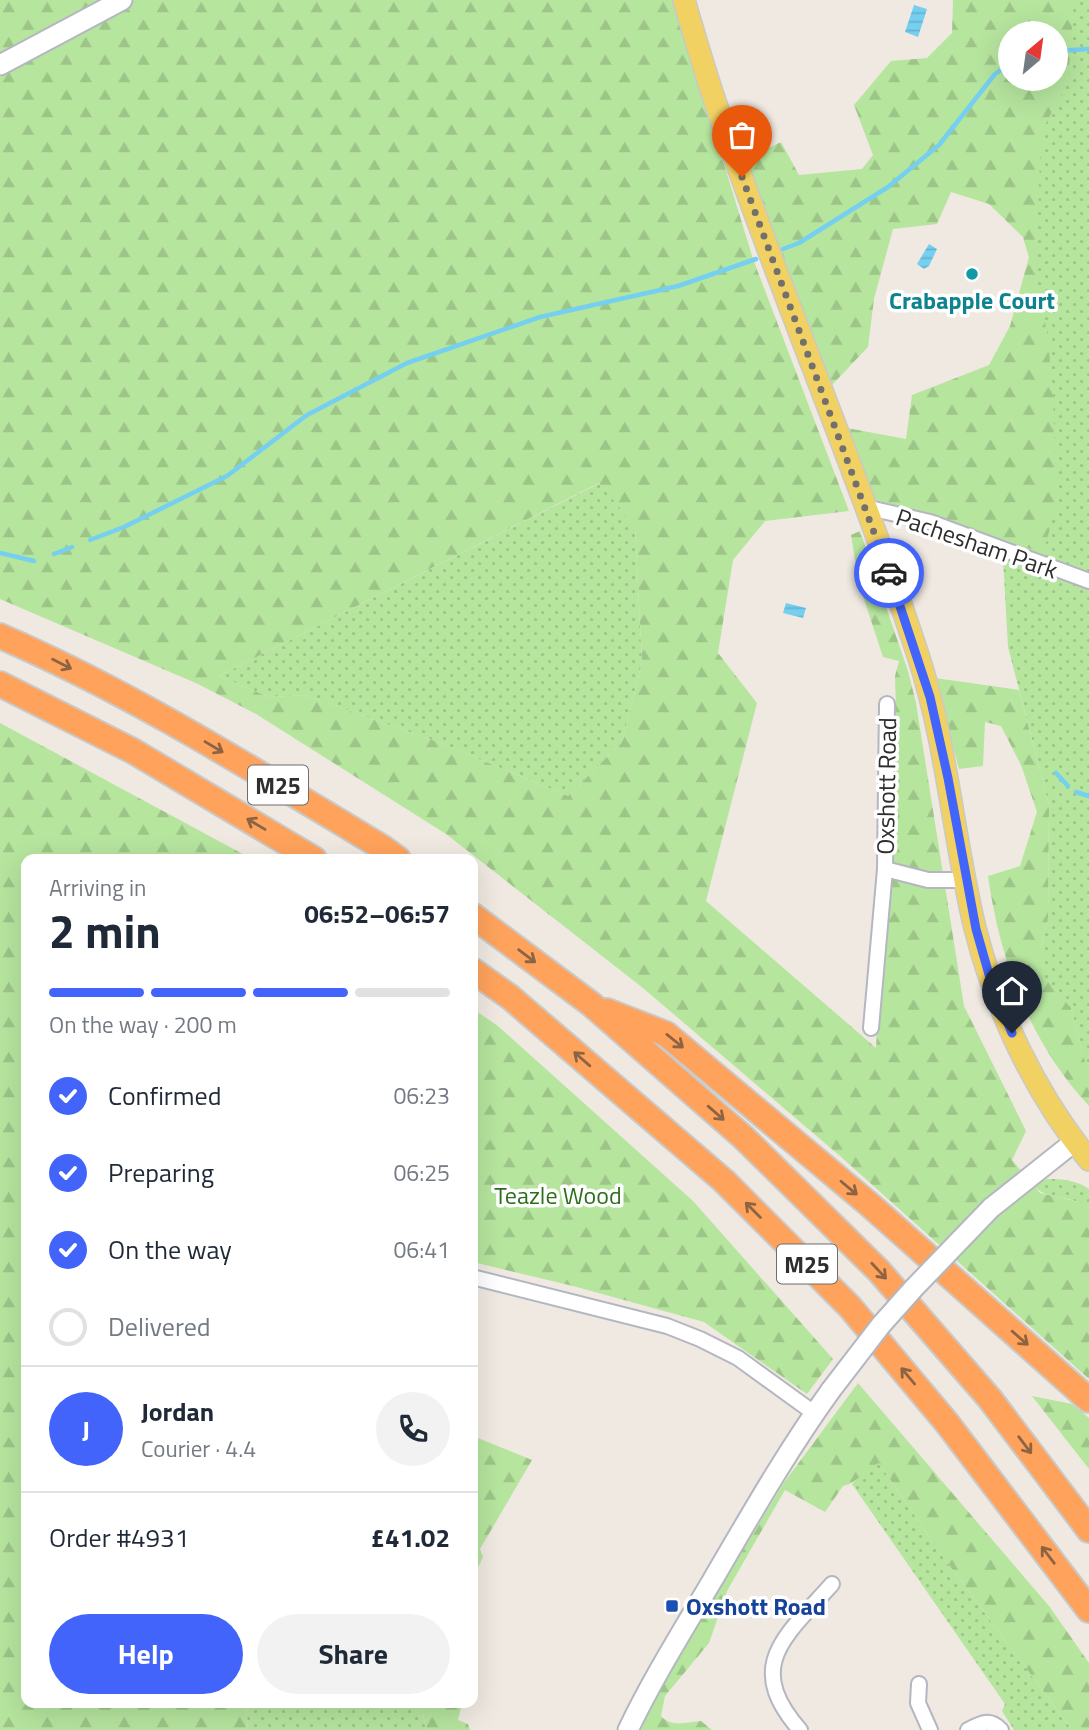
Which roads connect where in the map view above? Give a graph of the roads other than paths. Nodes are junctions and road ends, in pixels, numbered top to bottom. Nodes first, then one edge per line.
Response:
1 (122, 0) edge
2 (684, 0) edge
3 (0, 65) edge
4 (865, 507) junction
5 (1089, 581) edge
6 (0, 636) edge
7 (0, 684) edge
8 (887, 704) dead end
9 (306, 854) edge
10 (391, 854) edge
11 (885, 869) junction
12 (965, 880) junction
13 (478, 919) edge
14 (478, 974) edge
15 (591, 1004) junction
16 (871, 1028) dead end
17 (1074, 1142) junction
18 (1089, 1160) edge
19 (478, 1279) edge
20 (1089, 1400) edge
21 (814, 1413) junction
22 (1089, 1530) edge
23 (832, 1584) dead end
24 (1089, 1610) edge
25 (919, 1684) dead end
26 (628, 1730) edge
27 (800, 1730) edge
28 (930, 1730) edge
29 (968, 1730) edge
30 (1001, 1730) edge

1 - 3 main road
2 - 4 main road, Oxshott Road
4 - 5 street, Pachesham Park
4 - 12 main road, Oxshott Road
6 -> 10 highway, M25
9 -> 7 highway, M25
8 - 11 street, Oxshott Road
11 - 12 street, Oxshott Road
11 - 16 street, Oxshott Road
12 - 17 main road, Oxshott Road
13 -> 15 highway, M25
24 -> 14 highway, M25
15 -> 20 highway, M25
15 -> 22 highway, M25
17 - 18 main road, Oxshott Road
17 - 21 main road, bridge
19 - 21 street
21 - 26 main road
23 - 27 street
25 - 28 street
29 - 30 street

